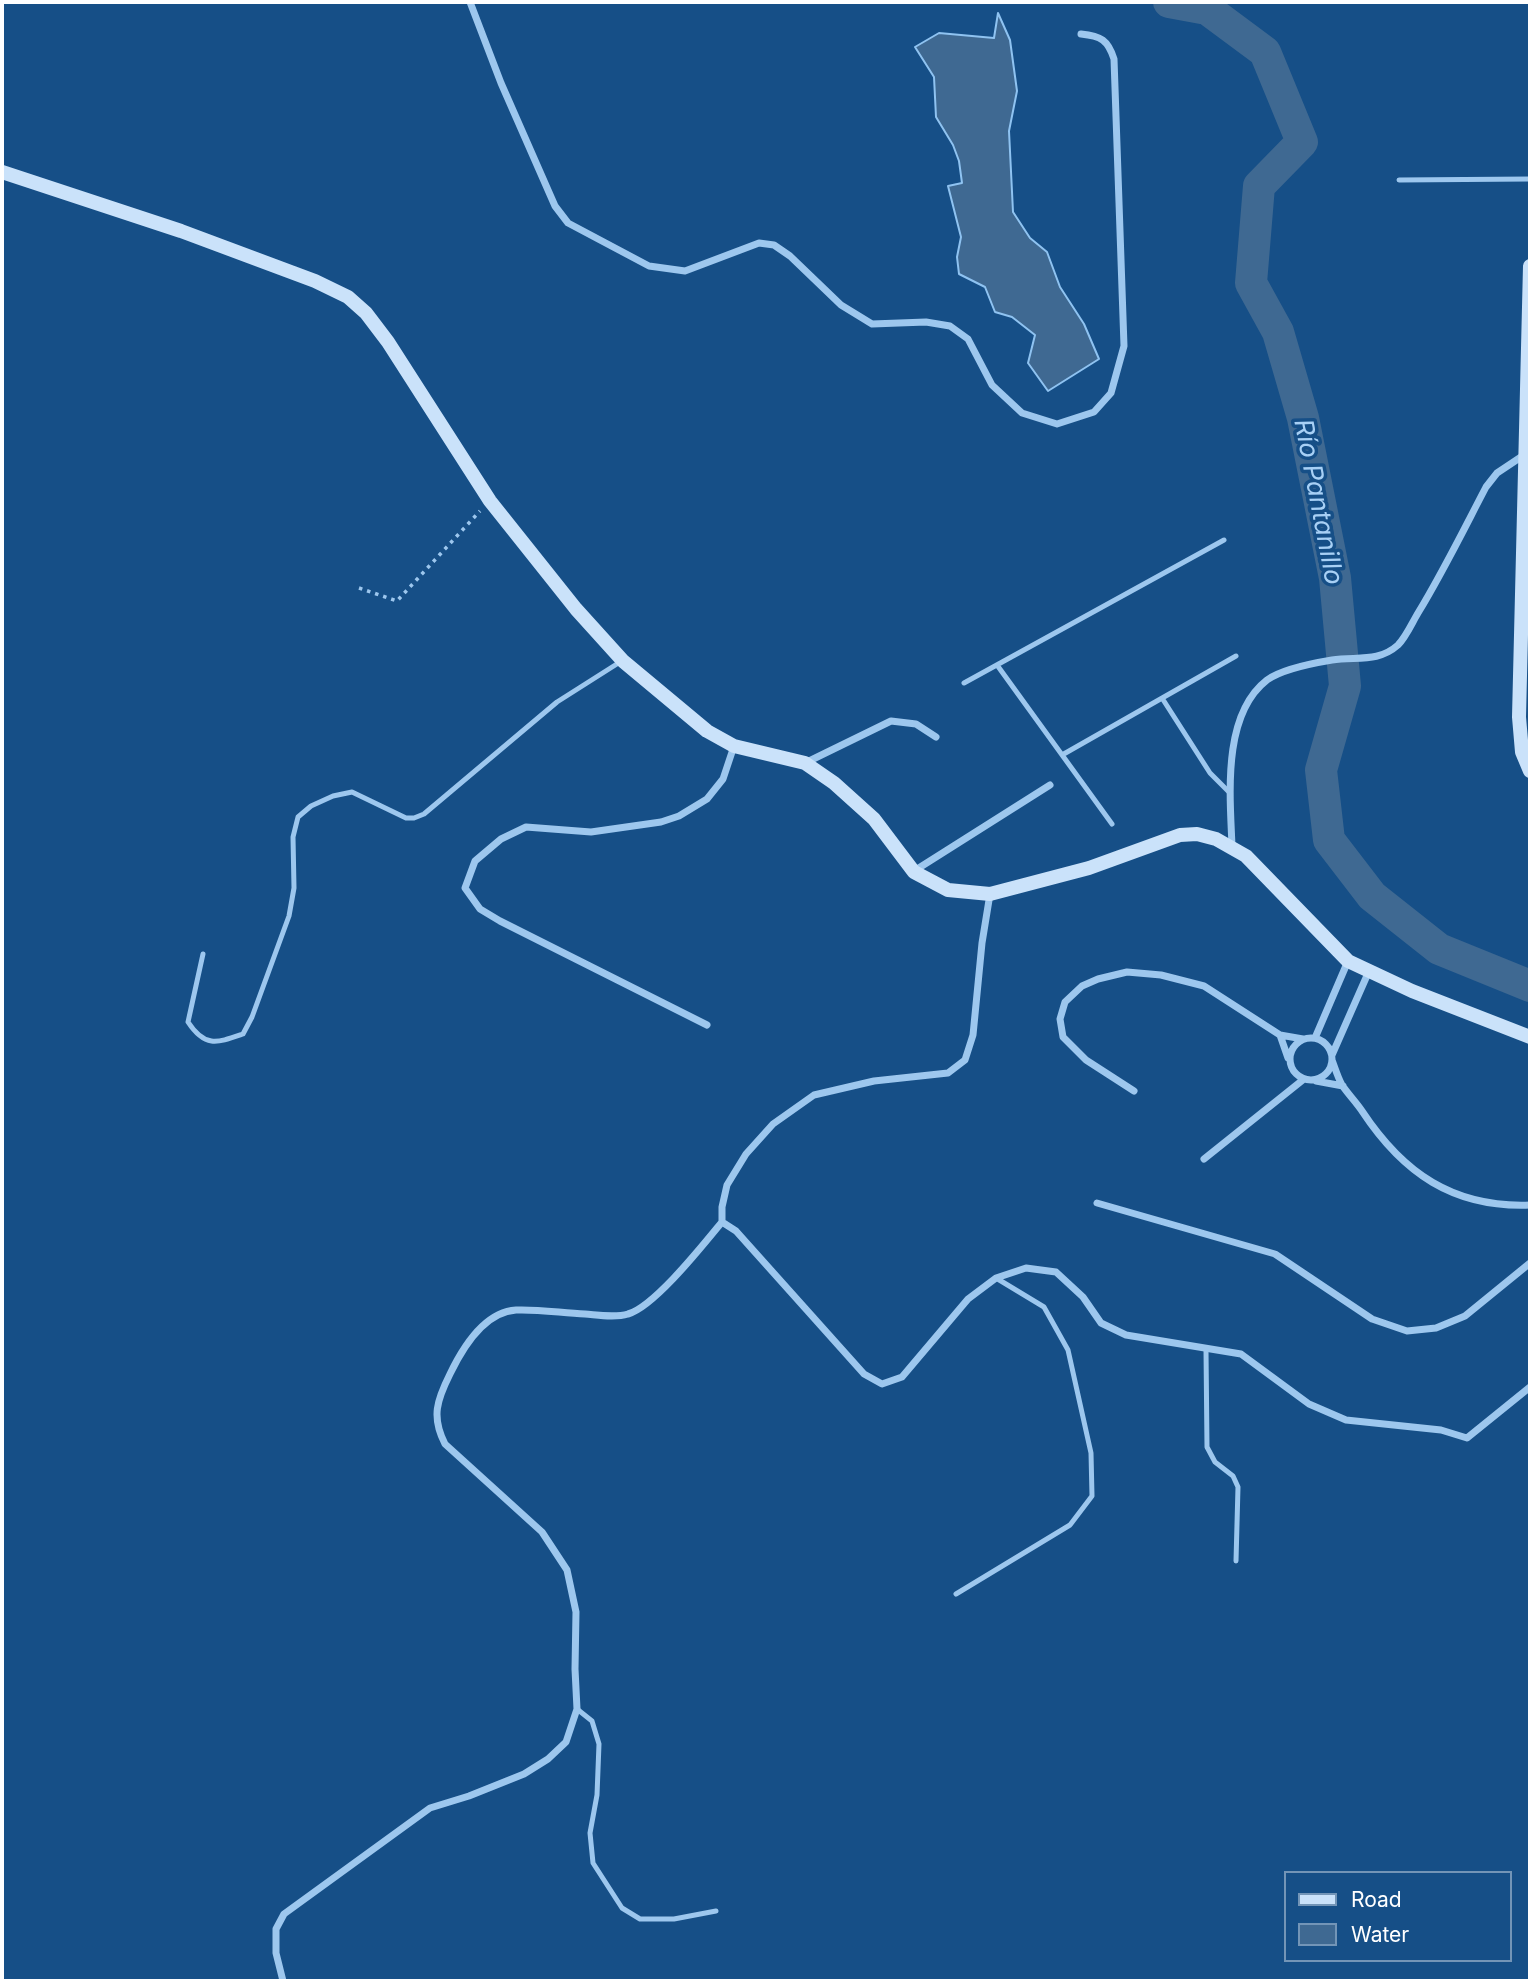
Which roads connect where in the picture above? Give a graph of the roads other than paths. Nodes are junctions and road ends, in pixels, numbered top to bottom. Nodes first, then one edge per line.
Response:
1 (470, 2) edge
2 (1081, 34) dead end
3 (2, 172) edge
4 (1530, 179) edge
5 (1399, 180) dead end
6 (1530, 266) edge
7 (1530, 281) edge
8 (1528, 455) edge
9 (1224, 540) dead end
10 (1524, 547) junction
11 (1530, 561) edge
12 (1236, 656) dead end
13 (623, 661) junction
14 (997, 665) junction
15 (964, 683) dead end
16 (1162, 698) junction
17 (936, 737) dead end
18 (734, 747) junction
19 (1062, 755) junction
20 (805, 764) junction
21 (1530, 771) edge
22 (1049, 785) dead end
23 (1230, 793) junction
24 (1112, 824) dead end
25 (1232, 846) junction
26 (914, 872) junction
27 (990, 894) junction
28 (203, 954) dead end
29 (1348, 961) junction
30 (1369, 971) junction
31 (707, 1025) dead end
32 (1280, 1035) junction
33 (1530, 1037) edge
34 (1315, 1038) junction
35 (1304, 1039) junction
36 (1332, 1058) junction
37 (1292, 1067) junction
38 (1307, 1079) junction
39 (1343, 1086) junction
40 (1290, 1088) junction
41 (1134, 1091) dead end
42 (1204, 1159) dead end
43 (1097, 1203) dead end
44 (1529, 1207) edge
45 (722, 1222) junction
46 (1530, 1263) edge
47 (996, 1278) junction
48 (1206, 1350) junction
49 (1530, 1387) edge
50 (1237, 1561) dead end
51 (957, 1594) dead end
52 (577, 1709) junction
53 (716, 1911) dead end
54 (284, 1981) edge

1 - 2 street
3 - 13 street
4 - 5 lane
6 - 7 street
7 - 8 street
8 - 10 street
8 - 23 street
9 - 14 lane
10 - 11 street
10 - 21 street
12 - 16 lane
13 - 18 street
13 - 28 lane
14 - 15 lane
14 - 19 lane
16 - 19 lane
16 - 23 lane
17 - 20 street
18 - 20 street
18 - 31 street
19 - 24 lane
20 - 26 street
22 - 26 street
23 - 25 street
25 - 27 street
25 - 29 street
26 - 27 street
27 - 45 street
29 - 30 street
29 - 34 street
30 - 33 street
30 - 36 street
32 - 35 street
32 - 37 street
32 - 41 street
34 - 35 street
34 - 36 street
35 - 37 street
36 - 38 street
36 - 39 street
37 - 38 street
37 - 40 street
38 - 39 street
38 - 40 street
39 - 44 street
40 - 42 street
43 - 46 street
45 - 47 street
45 - 52 street
47 - 48 street
47 - 51 lane
48 - 49 street
48 - 50 lane
52 - 53 lane
52 - 54 street

